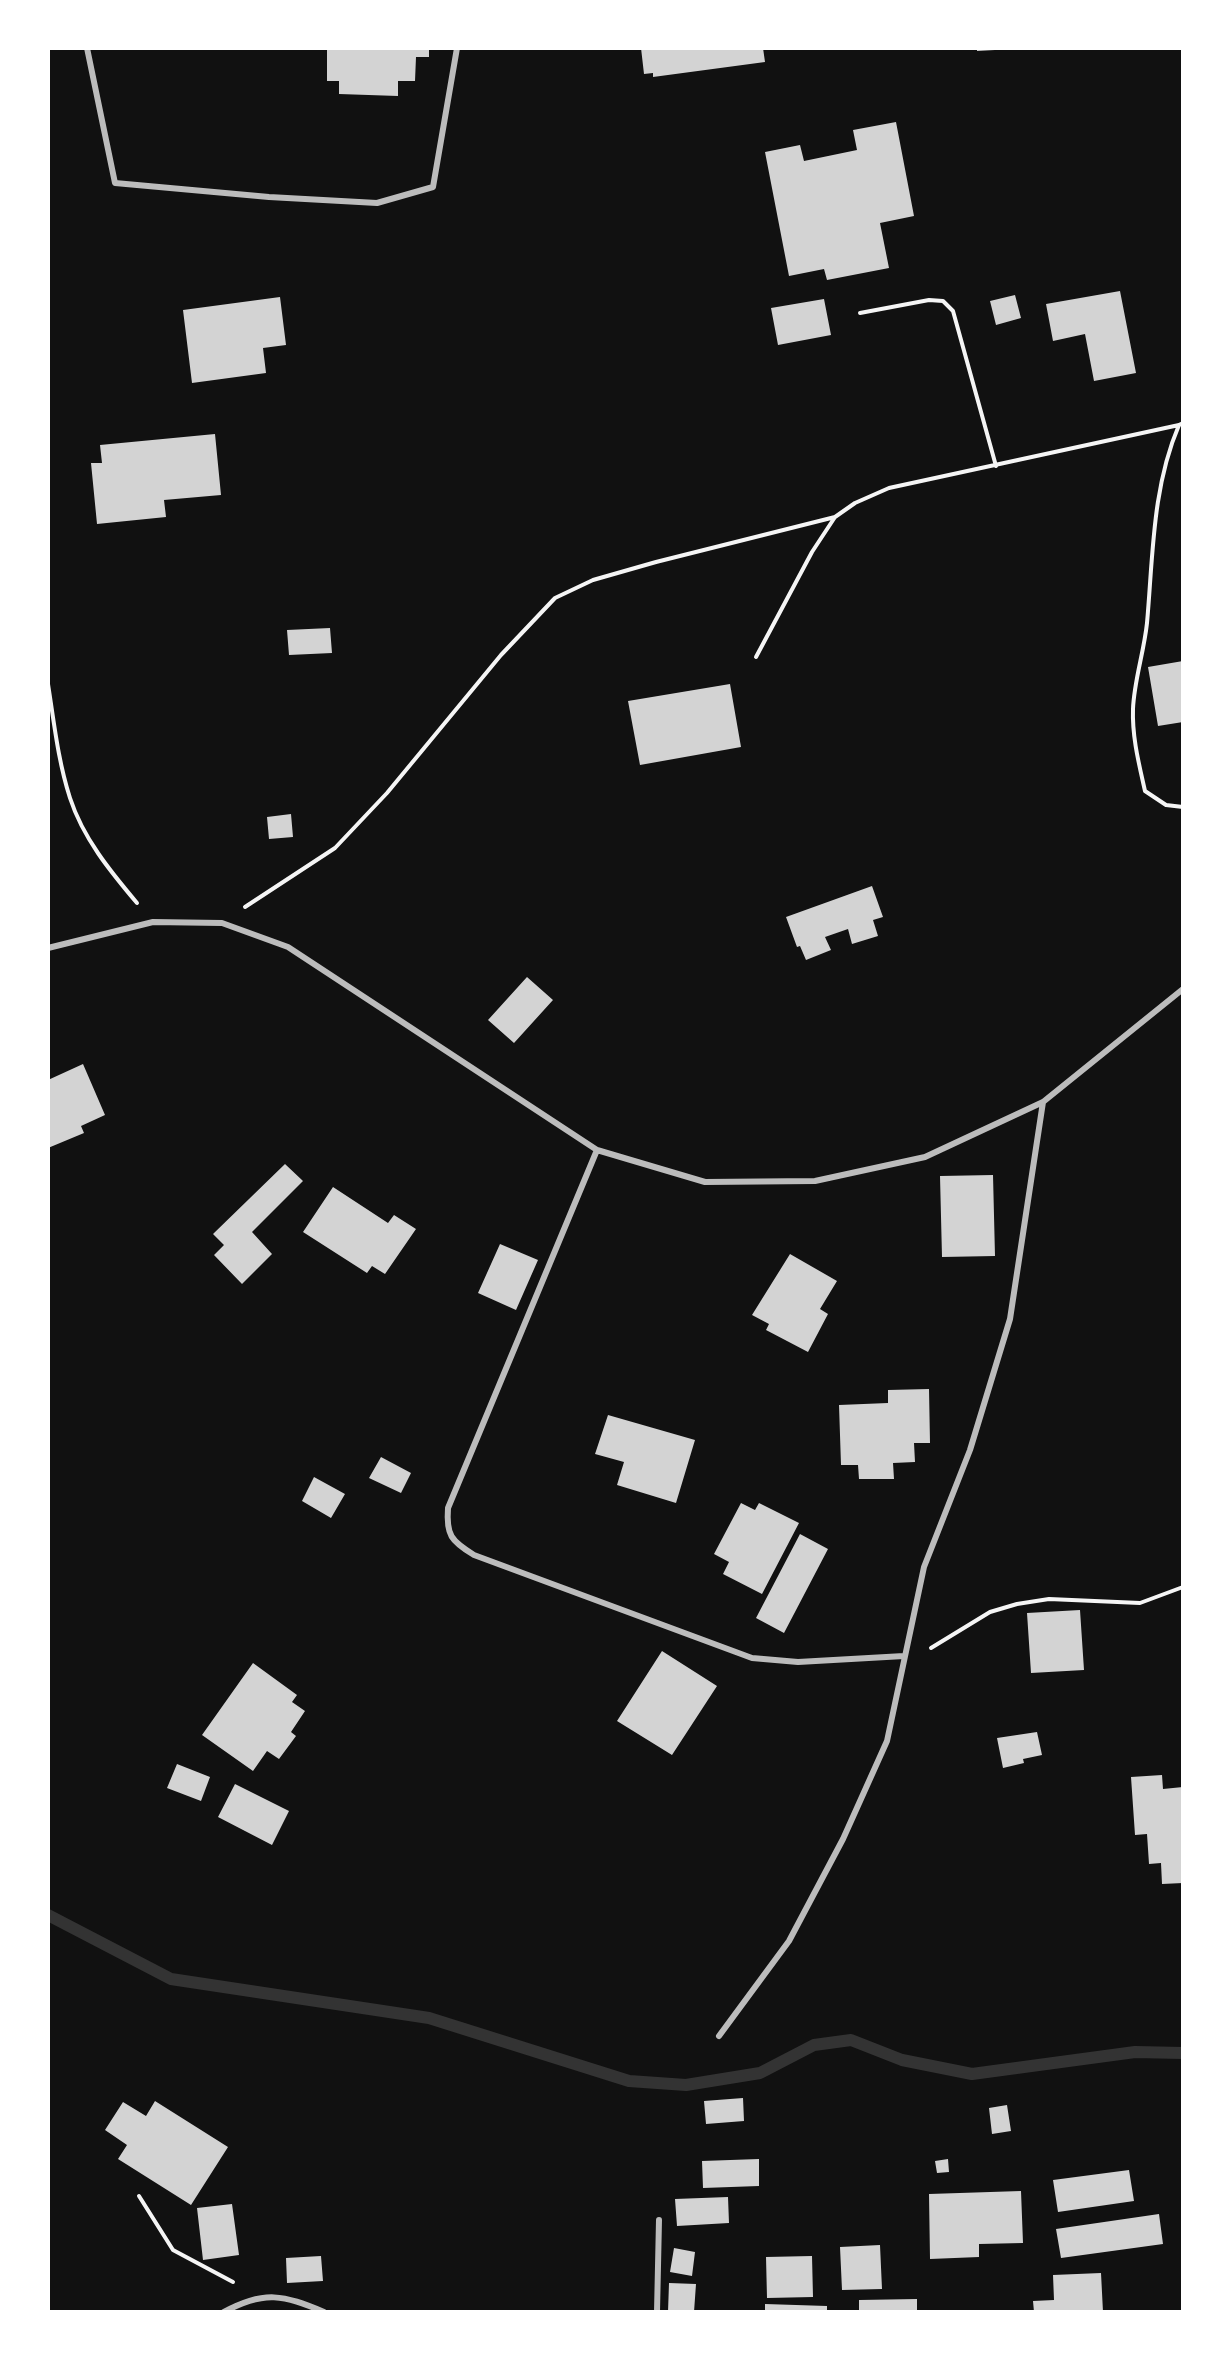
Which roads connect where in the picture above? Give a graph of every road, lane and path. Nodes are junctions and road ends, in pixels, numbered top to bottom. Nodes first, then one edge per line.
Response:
1 (87, 48) edge
2 (457, 48) edge
3 (860, 314) dead end
4 (1181, 424) edge
5 (996, 466) junction
6 (835, 517) junction
7 (756, 657) dead end
8 (48, 684) edge
9 (1183, 807) edge
10 (153, 922) junction
11 (222, 923) junction
12 (48, 948) edge
13 (1183, 989) edge
14 (1043, 1102) junction
15 (597, 1150) junction
16 (1183, 1587) edge
17 (904, 1656) junction
18 (719, 2036) dead end
19 (139, 2196) dead end
20 (659, 2220) dead end
21 (260, 2296) junction
22 (224, 2312) edge
23 (324, 2312) edge
24 (657, 2312) edge

1 - 2 street
3 - 5 path
4 - 5 path
4 - 9 path
5 - 6 path
6 - 7 path
6 - 11 path
8 - 10 path
10 - 11 street
10 - 12 street
11 - 15 street
13 - 14 street
14 - 15 street
14 - 17 street
15 - 17 street
16 - 17 path
17 - 18 street
19 - 21 path
20 - 24 street
21 - 22 street
21 - 23 street

